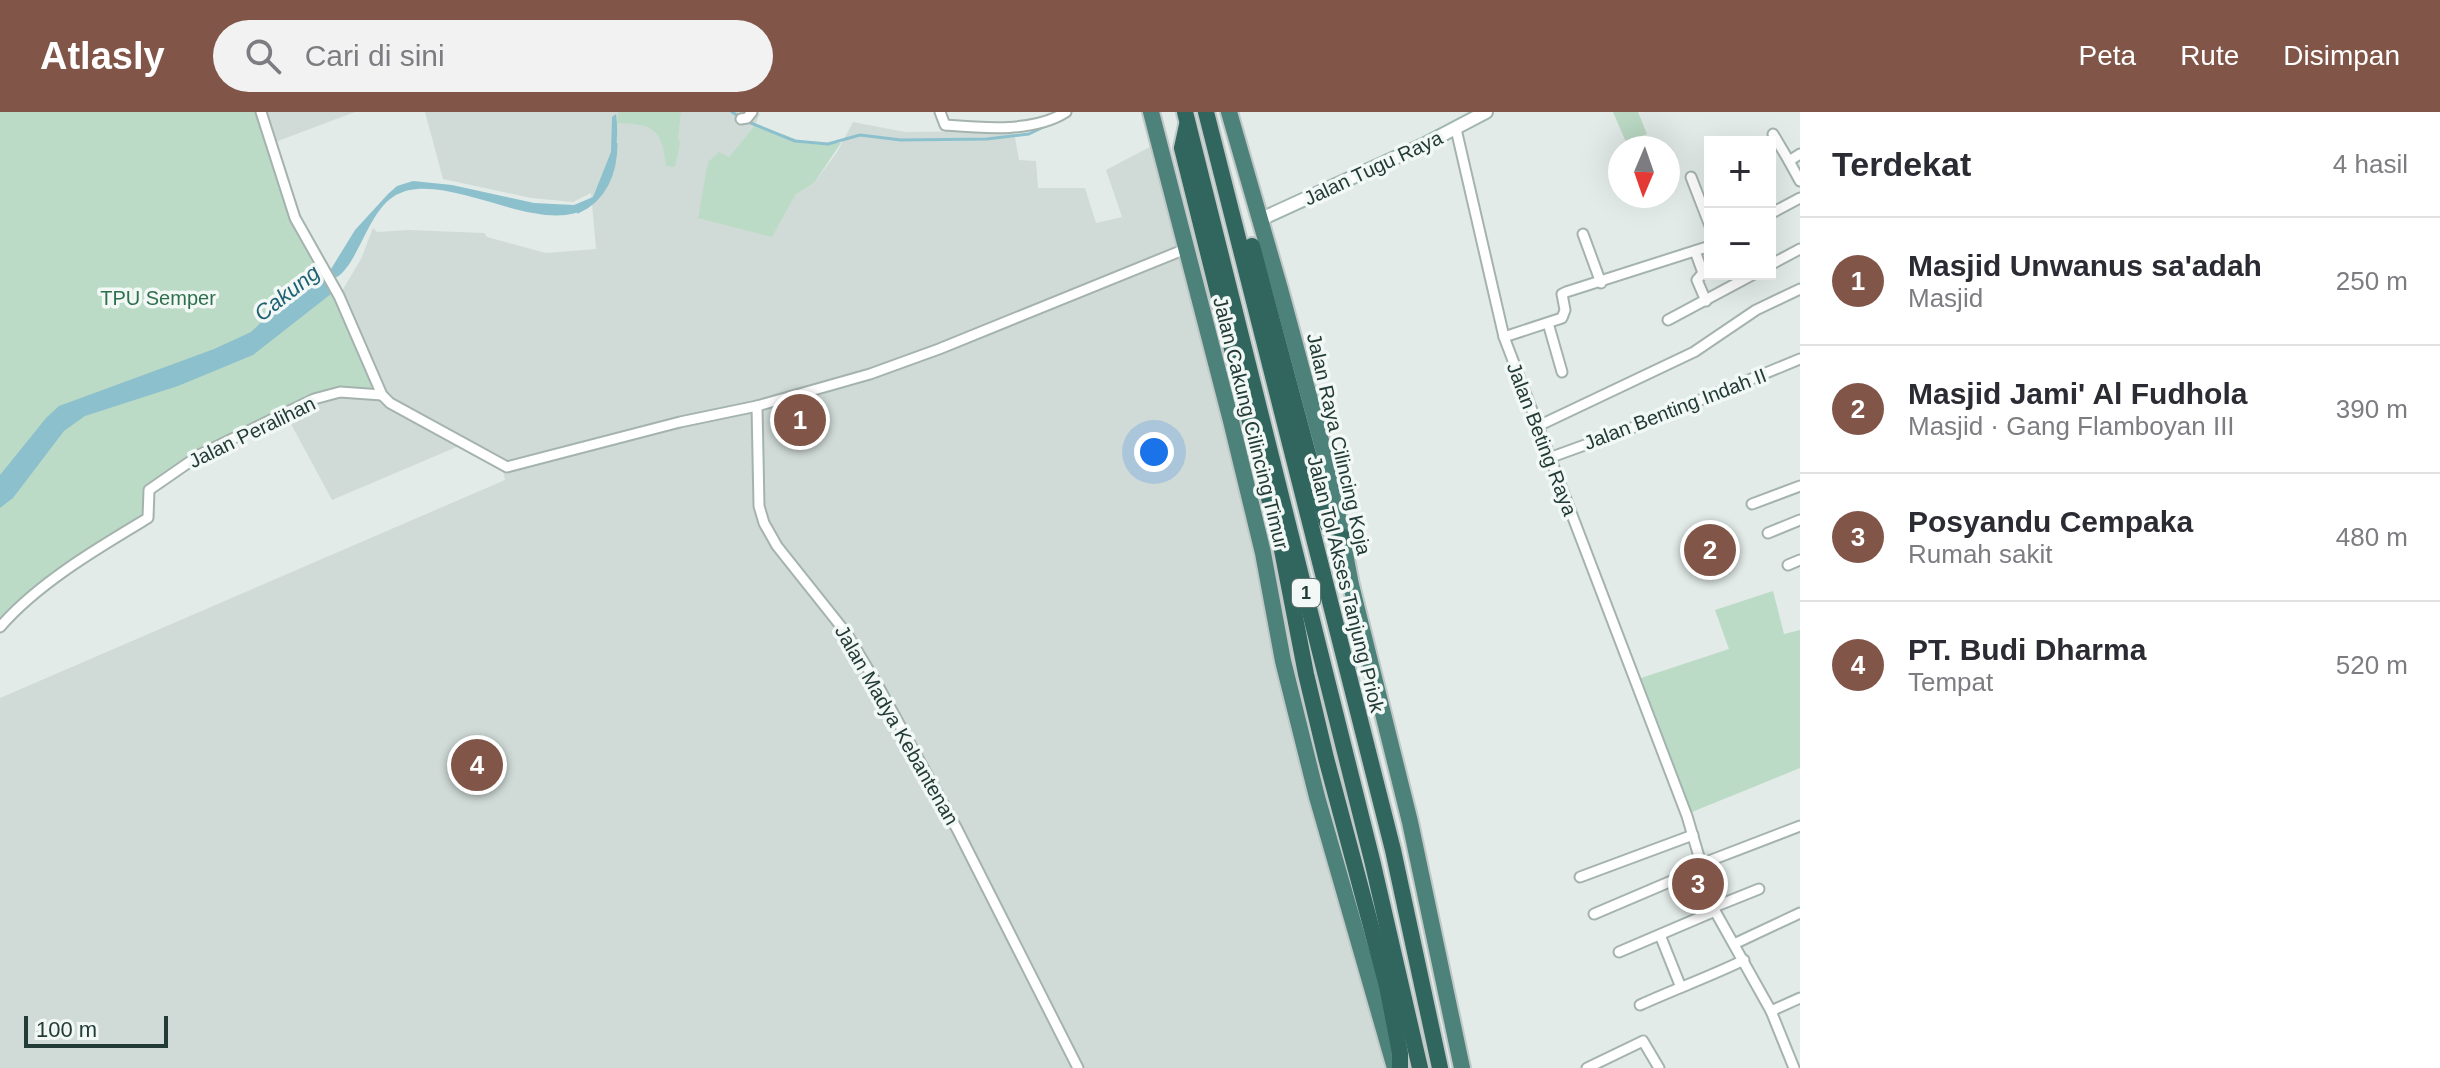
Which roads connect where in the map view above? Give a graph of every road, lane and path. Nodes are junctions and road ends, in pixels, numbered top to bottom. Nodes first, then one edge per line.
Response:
1 (261, 112) edge
2 (752, 112) edge
3 (940, 112) edge
4 (1066, 112) edge
5 (1151, 112) edge
6 (1206, 112) edge
7 (1229, 112) edge
8 (1486, 112) edge
9 (1187, 116) edge
10 (741, 119) dead end
11 (1456, 129) junction
12 (1773, 134) dead end
13 (1800, 154) edge
14 (1789, 161) junction
15 (1691, 177) dead end
16 (1800, 181) edge
17 (1800, 198) edge
18 (1704, 211) edge
19 (1776, 211) edge
20 (1259, 220) junction
21 (1237, 230) junction
22 (1583, 234) dead end
23 (1188, 248) junction
24 (1704, 248) edge
25 (1800, 249) edge
26 (1695, 251) junction
27 (1776, 262) edge
28 (1734, 280) edge
29 (1601, 283) junction
30 (1800, 289) edge
31 (1706, 301) junction
32 (1668, 320) dead end
33 (1548, 323) junction
34 (1504, 337) junction
35 (1800, 359) edge
36 (1562, 372) dead end
37 (382, 395) junction
38 (757, 406) junction
39 (1536, 427) junction
40 (1549, 458) junction
41 (1800, 486) edge
42 (1752, 504) dead end
43 (1800, 520) edge
44 (1768, 533) dead end
45 (1342, 537) junction
46 (1800, 560) edge
47 (1788, 565) dead end
48 (0, 627) edge
49 (1800, 826) edge
50 (1693, 835) junction
51 (1702, 866) junction
52 (1580, 877) dead end
53 (1759, 889) dead end
54 (1714, 909) junction
55 (1800, 913) edge
56 (1594, 914) dead end
57 (1660, 935) junction
58 (1734, 944) junction
59 (1619, 952) dead end
60 (1744, 960) junction
61 (1680, 985) junction
62 (1800, 998) edge
63 (1640, 1005) dead end
64 (1771, 1011) junction
65 (1795, 1062) edge
66 (1398, 1063) edge
67 (1078, 1068) edge
68 (1420, 1068) edge
69 (1440, 1068) edge
70 (1462, 1068) edge
71 (1587, 1068) edge
72 (1659, 1068) edge

1 - 37 street
2 - 10 street
3 - 4 street
5 - 23 highway, Jalan Cakung Cilincing Timur
6 - 21 highway, Jalan Tol Akses Tanjung Priok / 1
7 - 20 highway, Jalan Raya Cilincing Koja
8 - 11 main road, Jalan Tugu Raya
9 - 66 highway
9 - 68 highway, Jalan Tol Akses Tanjung Priok / 1
11 - 20 main road, Jalan Tugu Raya
11 - 34 street, Jalan Beting Raya
12 - 14 street
13 - 14 street
14 - 16 street
15 - 18 street
17 - 19 street
20 - 45 highway, Jalan Raya Cilincing Koja
21 - 45 highway
21 - 69 highway, Jalan Tol Akses Tanjung Priok / 1
22 - 29 street
23 - 38 street
23 - 66 highway, Jalan Cakung Cilincing Timur
24 - 26 street
25 - 27 street
26 - 29 street
26 - 31 street
28 - 31 street
29 - 33 street
30 - 39 street
31 - 32 street
33 - 34 street
33 - 36 street
34 - 39 street, Jalan Beting Raya
35 - 40 street, Jalan Benting Indah II
37 - 38 street
37 - 48 street, Jalan Peralihan
38 - 67 street, Jalan Madya Kebantenan
39 - 40 street, Jalan Beting Raya
40 - 50 street, Jalan Beting Raya
41 - 42 street
43 - 44 street
45 - 70 highway, Jalan Raya Cilincing Koja
46 - 47 street
49 - 51 street
50 - 51 street, Jalan Beting Raya
50 - 52 street
51 - 54 street, Jalan Beting Raya
51 - 56 street
53 - 54 street
54 - 57 street
54 - 58 street, Jalan Beting Raya
55 - 58 street
57 - 59 street
57 - 61 street
58 - 60 street, Jalan Beting Raya
60 - 61 street
60 - 64 street, Jalan Beting Raya
61 - 63 street
62 - 64 street
64 - 65 street, Jalan Beting Raya
71 - 72 street

